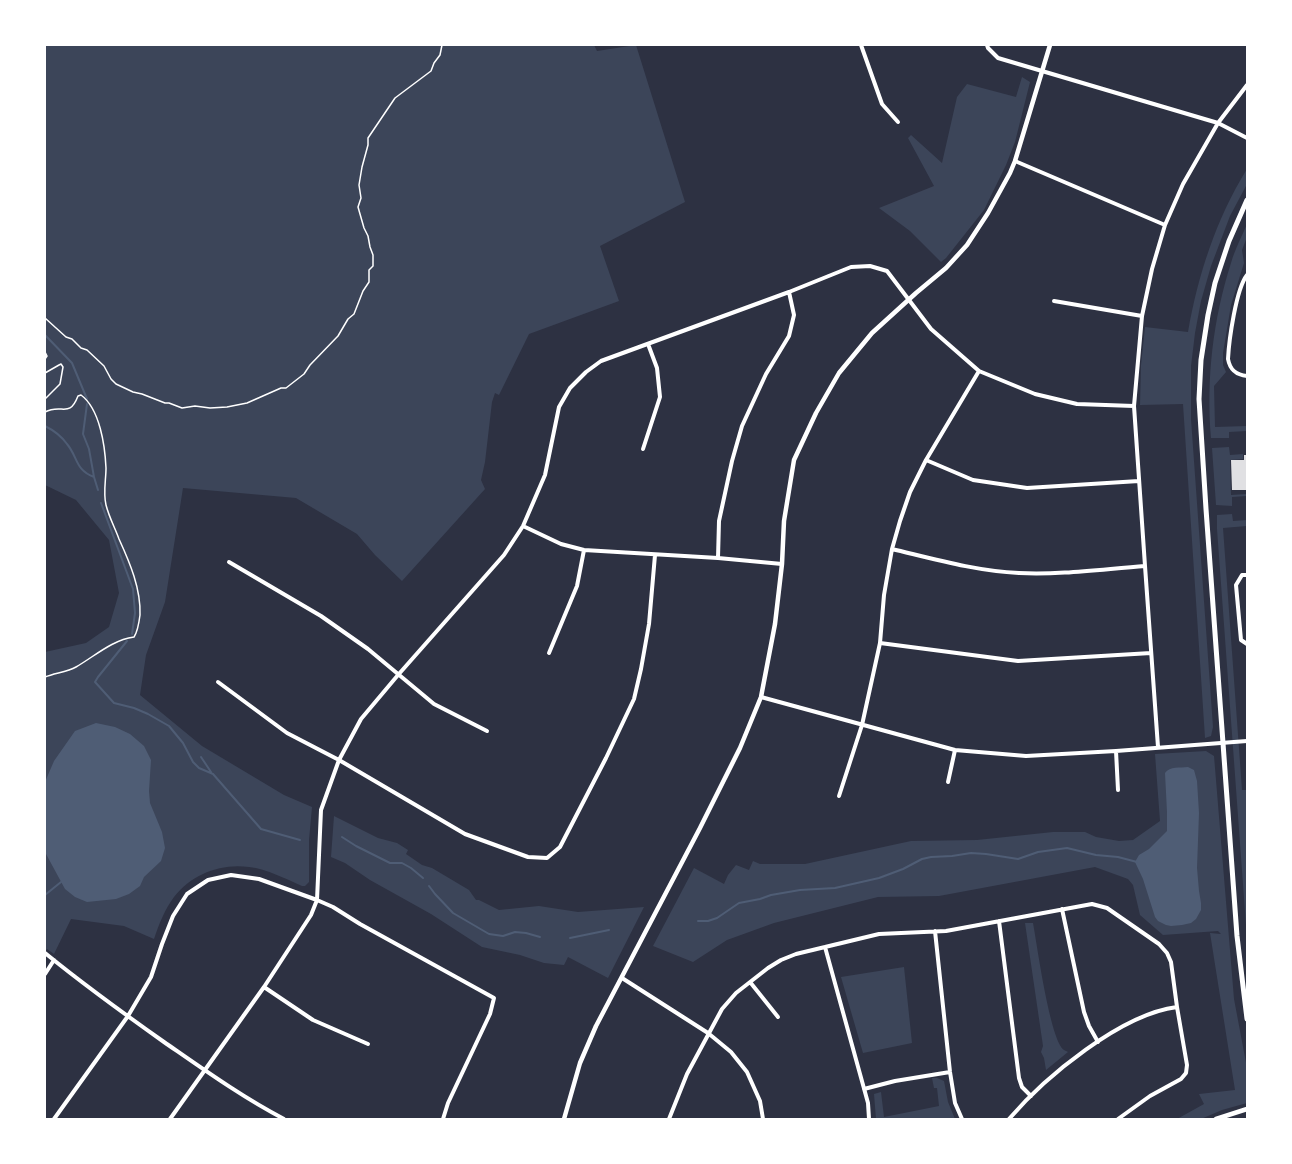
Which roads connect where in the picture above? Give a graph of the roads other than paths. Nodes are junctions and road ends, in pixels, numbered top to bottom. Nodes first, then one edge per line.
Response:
1 (861, 45) edge
2 (987, 45) edge
3 (1050, 45) edge
4 (1043, 71) junction
5 (1247, 85) edge
6 (898, 122) dead end
7 (1218, 123) junction
8 (1247, 138) edge
9 (1015, 161) junction
10 (1247, 200) edge
11 (1165, 225) junction
12 (1247, 275) edge
13 (789, 292) junction
14 (909, 299) junction
15 (1054, 301) dead end
16 (1142, 316) junction
17 (648, 344) junction
18 (979, 371) junction
19 (1247, 376) edge
20 (1134, 406) junction
21 (643, 449) dead end
22 (926, 460) junction
23 (1139, 480) junction
24 (523, 526) junction
25 (892, 549) junction
26 (584, 550) junction
27 (655, 555) junction
28 (718, 558) junction
29 (229, 562) dead end
30 (782, 564) junction
31 (1144, 566) junction
32 (1244, 575) edge
33 (880, 643) junction
34 (1247, 644) edge
35 (549, 653) dead end
36 (1151, 653) junction
37 (398, 675) junction
38 (218, 682) dead end
39 (761, 697) junction
40 (862, 725) junction
41 (487, 731) dead end
42 (1247, 741) edge
43 (1223, 743) junction
44 (1158, 747) junction
45 (955, 750) junction
46 (1116, 751) junction
47 (339, 760) junction
48 (948, 782) dead end
49 (1118, 790) dead end
50 (839, 796) dead end
51 (317, 900) junction
52 (1062, 909) junction
53 (999, 921) junction
54 (935, 931) junction
55 (825, 947) junction
56 (45, 953) edge
57 (54, 960) junction
58 (45, 974) edge
59 (622, 978) junction
60 (750, 982) junction
61 (264, 987) junction
62 (1177, 1007) junction
63 (128, 1016) junction
64 (778, 1017) dead end
65 (1247, 1019) edge
66 (708, 1033) junction
67 (1098, 1042) junction
68 (368, 1044) dead end
69 (204, 1070) junction
70 (950, 1071) junction
71 (864, 1089) junction
72 (1031, 1096) junction
73 (1247, 1109) edge
74 (54, 1119) edge
75 (170, 1119) edge
76 (284, 1119) edge
77 (443, 1119) edge
78 (564, 1119) edge
79 (669, 1119) edge
80 (763, 1119) edge
81 (869, 1119) edge
82 (962, 1119) edge
83 (1009, 1119) edge
84 (1118, 1119) edge
85 (1216, 1119) edge

1 - 6 street
2 - 4 street
3 - 4 street
4 - 7 street
4 - 9 street
5 - 7 street
7 - 8 street
7 - 11 street
9 - 11 street
9 - 14 street
10 - 43 main road
11 - 16 street
12 - 19 street
13 - 14 street
13 - 17 street
13 - 28 street
14 - 18 street
14 - 30 street
15 - 16 street
16 - 20 street
17 - 21 street
17 - 24 street
18 - 20 street
18 - 22 street
20 - 23 street
22 - 23 street
22 - 25 street
23 - 31 street
24 - 26 street
24 - 37 street
25 - 31 street
25 - 33 street
26 - 27 street
26 - 35 street
27 - 28 street
27 - 47 street
28 - 30 street
29 - 37 street
30 - 39 street
31 - 36 street
32 - 34 street
33 - 36 street
33 - 40 street
36 - 44 street
37 - 41 street
37 - 47 street
38 - 47 street
39 - 40 street
39 - 59 street
40 - 45 street
40 - 50 street
42 - 43 street
43 - 44 street
43 - 65 main road
44 - 46 street
45 - 46 street
45 - 48 street
46 - 49 street
47 - 51 street
51 - 61 street
51 - 63 street
51 - 77 street
52 - 53 street
52 - 62 street
52 - 67 street
53 - 54 street
53 - 72 street
54 - 55 street
54 - 70 street
55 - 60 street
55 - 71 street
56 - 57 street
57 - 58 street
57 - 63 street
59 - 66 street
59 - 78 street
60 - 64 street
60 - 66 street
61 - 68 street
61 - 69 street
62 - 67 street
62 - 84 street
63 - 69 street
63 - 74 street
66 - 79 street
66 - 80 street
67 - 72 street
69 - 75 street
69 - 76 street
70 - 71 street
70 - 82 street
71 - 81 street
72 - 83 street
73 - 85 street

